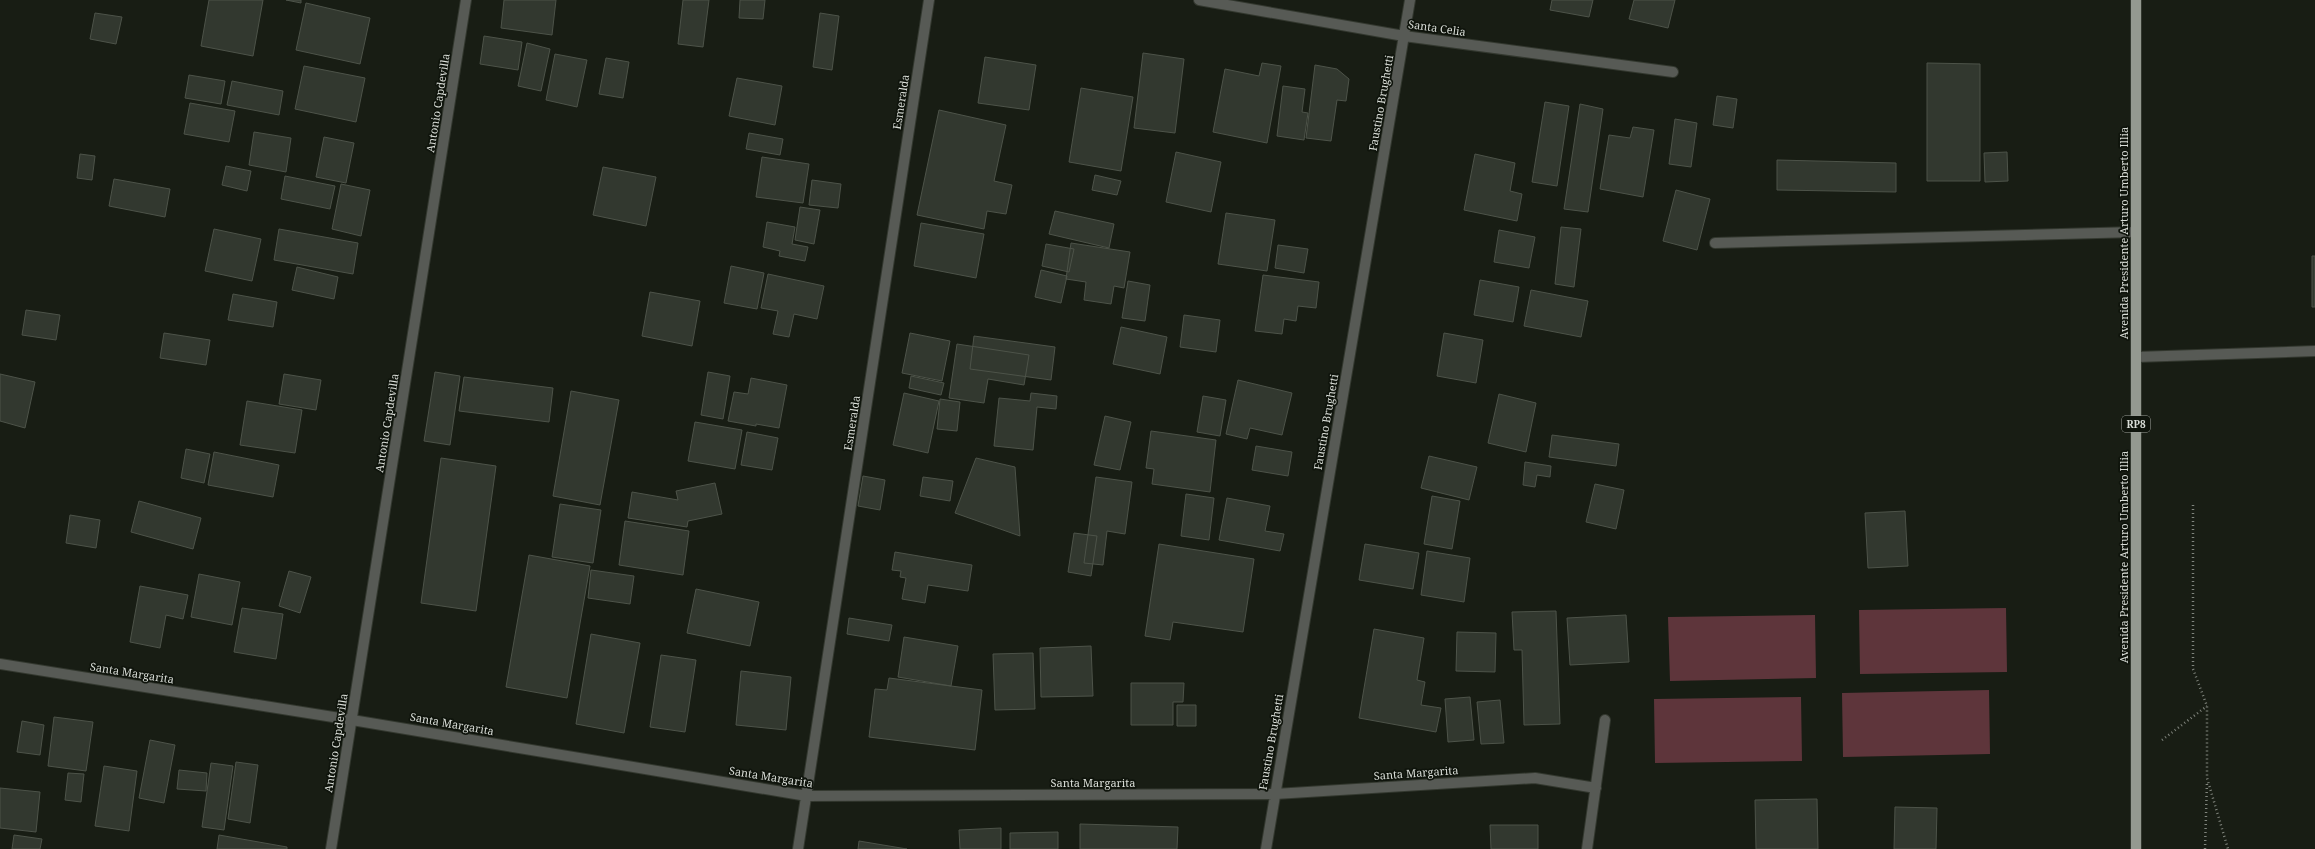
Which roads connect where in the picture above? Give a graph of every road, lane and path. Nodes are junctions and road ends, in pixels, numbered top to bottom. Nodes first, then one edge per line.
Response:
1 (466, 0) edge
2 (929, 0) edge
3 (1199, 0) edge
4 (1410, 0) edge
5 (2136, 0) edge
6 (1404, 36) junction
7 (1673, 72) dead end
8 (2136, 232) junction
9 (1715, 243) dead end
10 (2315, 351) edge
11 (2136, 357) junction
12 (2193, 505) dead end
13 (0, 664) edge
14 (2207, 706) junction
15 (352, 720) junction
16 (1605, 720) dead end
17 (2136, 760) junction
18 (2207, 778) junction
19 (1596, 788) junction
20 (1275, 794) junction
21 (807, 796) junction
22 (331, 849) edge
23 (798, 849) edge
24 (1266, 849) edge
25 (1587, 849) edge
26 (2136, 849) edge
27 (2205, 849) edge
28 (2228, 849) edge

1 - 15 street, Antonio Capdevilla
2 - 21 street, Esmeralda
3 - 6 street, Santa Celia
4 - 6 street, Faustino Brughetti
5 - 8 main road, Avenida Presidente Arturo Umberto Illia / RP8
6 - 7 street, Santa Celia
6 - 20 street, Faustino Brughetti
8 - 9 street
8 - 11 main road, Avenida Presidente Arturo Umberto Illia / RP8
10 - 11 street
11 - 17 main road, Avenida Presidente Arturo Umberto Illia / RP8
12 - 14 path
13 - 15 street, Santa Margarita
14 - 17 path
14 - 18 path
15 - 21 street, Santa Margarita
15 - 22 street, Antonio Capdevilla
16 - 19 street
17 - 26 main road, Avenida Presidente Arturo Umberto Illia / RP8
18 - 27 path
18 - 28 path
19 - 20 street, Santa Margarita
19 - 25 street
20 - 21 street, Santa Margarita
20 - 24 street, Faustino Brughetti
21 - 23 street, Esmeralda

